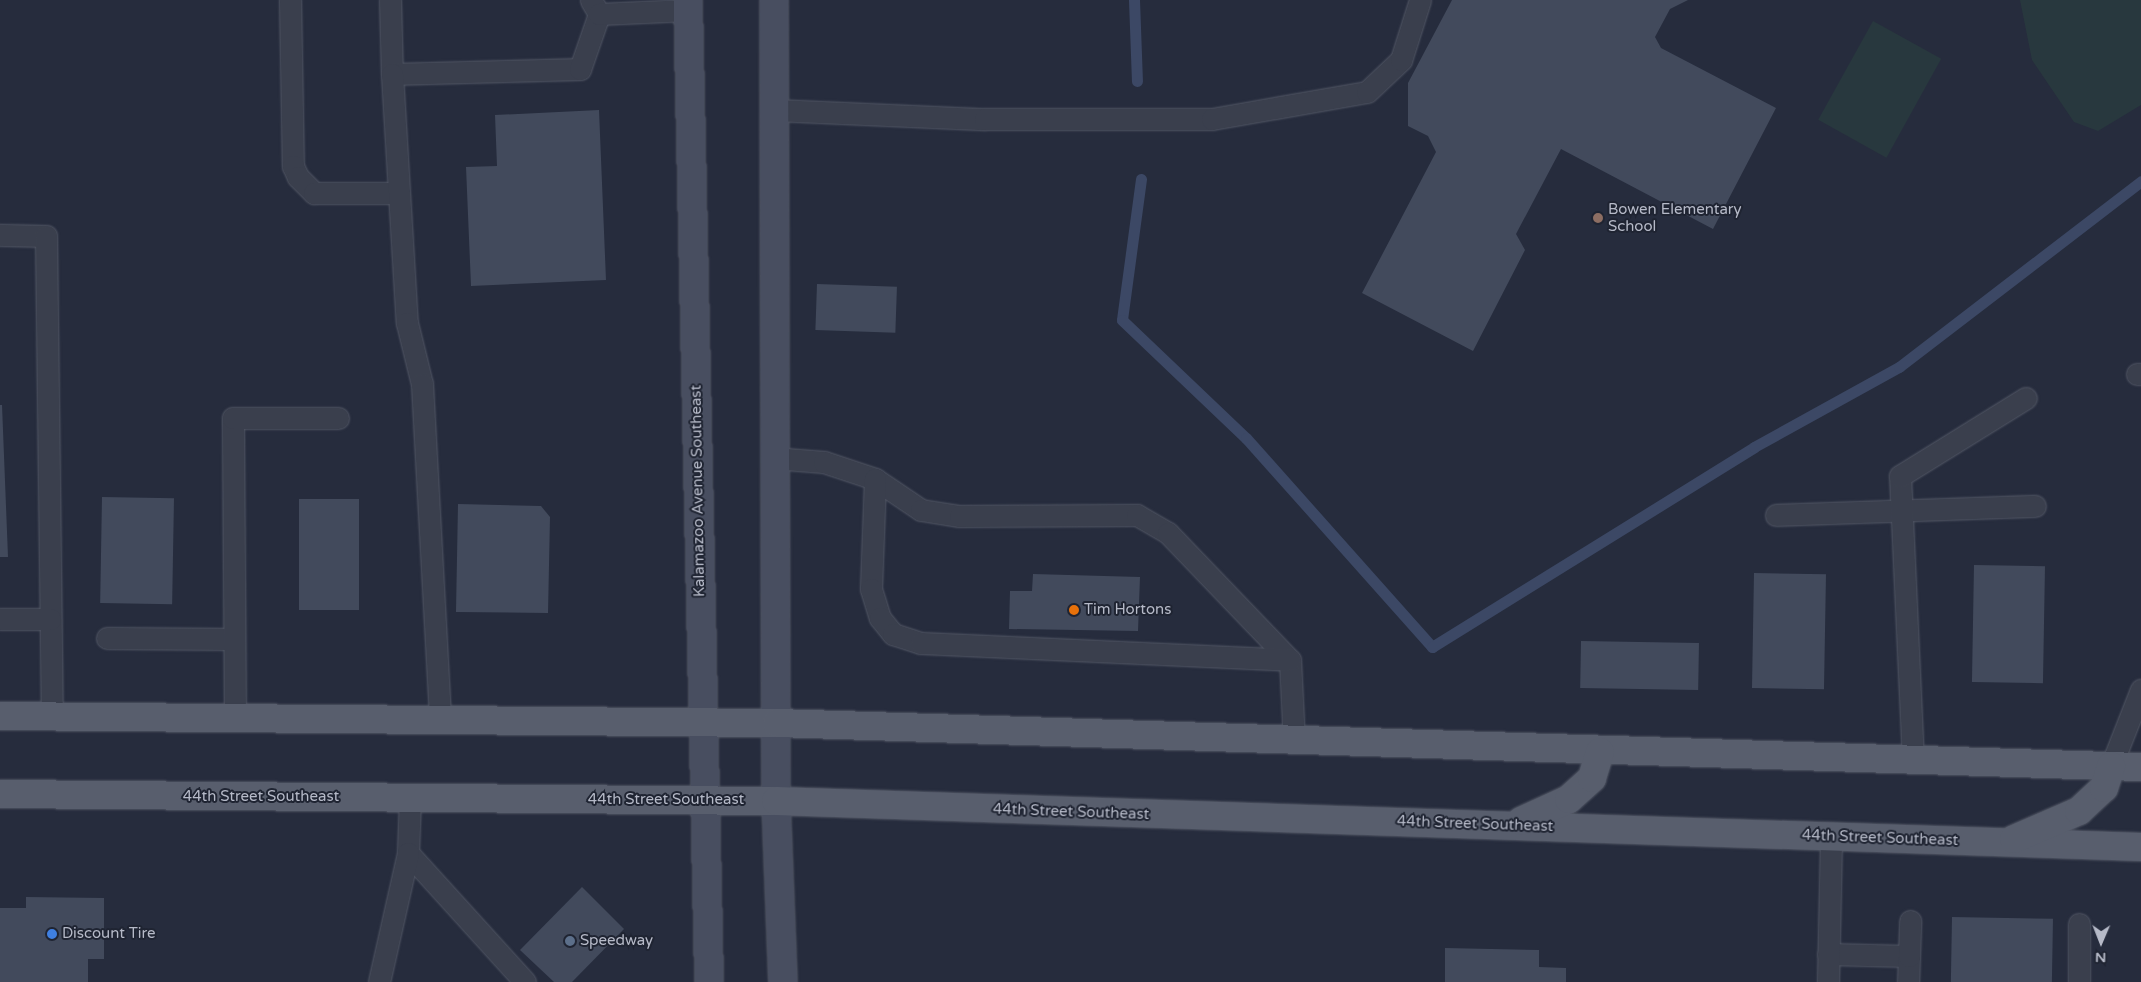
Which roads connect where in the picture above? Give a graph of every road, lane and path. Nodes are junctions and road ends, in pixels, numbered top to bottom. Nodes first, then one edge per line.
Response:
1 (290, 0) edge
2 (390, 0) edge
3 (765, 0) edge
4 (774, 0) edge
5 (1420, 0) edge
6 (688, 5) edge
7 (595, 7) edge
8 (774, 42) junction
9 (392, 74) junction
10 (775, 110) junction
11 (399, 193) junction
12 (0, 235) edge
13 (2026, 398) dead end
14 (338, 418) dead end
15 (774, 458) junction
16 (875, 479) junction
17 (2035, 506) dead end
18 (1902, 508) junction
19 (1776, 515) dead end
20 (0, 619) edge
21 (50, 619) junction
22 (107, 638) dead end
23 (234, 639) junction
24 (1290, 660) junction
25 (2141, 690) edge
26 (0, 716) edge
27 (52, 716) junction
28 (235, 718) junction
29 (440, 720) junction
30 (703, 722) junction
31 (777, 723) junction
32 (1294, 742) junction
33 (1600, 752) junction
34 (1914, 761) junction
35 (2112, 766) junction
36 (2141, 767) edge
37 (0, 794) edge
38 (410, 798) junction
39 (706, 801) junction
40 (776, 801) junction
41 (1508, 826) junction
42 (1831, 836) junction
43 (2006, 842) junction
44 (2141, 847) edge
45 (408, 853) junction
46 (1910, 921) dead end
47 (2079, 924) dead end
48 (1828, 954) junction
49 (1909, 956) junction
50 (379, 982) edge
51 (525, 982) edge
52 (709, 982) edge
53 (783, 982) edge
54 (1828, 982) edge
55 (1908, 982) edge
56 (2079, 982) edge

1 - 11 lane
2 - 9 lane
3 - 8 main road
4 - 8 main road
5 - 10 lane
6 - 7 lane
6 - 30 main road, Kalamazoo Avenue Southeast
7 - 9 lane
8 - 10 main road
9 - 11 lane
10 - 15 main road
11 - 29 lane
12 - 21 lane
13 - 18 lane
14 - 23 lane
15 - 16 lane
15 - 31 main road
16 - 24 lane
16 - 24 lane
17 - 18 lane
18 - 19 lane
18 - 34 lane
20 - 21 lane
21 - 27 lane
22 - 23 lane
23 - 28 lane
24 - 32 lane
25 - 35 lane
26 - 27 main road
27 - 28 main road
28 - 29 main road
29 - 30 main road
30 - 31 main road
30 - 39 main road, Kalamazoo Avenue Southeast
31 - 32 main road
31 - 40 main road
32 - 33 main road
33 - 34 main road
33 - 41 main road
34 - 35 main road
35 - 36 main road
35 - 43 main road
37 - 38 main road, 44th Street Southeast
38 - 39 main road, 44th Street Southeast
38 - 45 lane
39 - 40 main road, 44th Street Southeast
39 - 52 main road, Kalamazoo Avenue Southeast
40 - 41 main road, 44th Street Southeast
40 - 53 main road
41 - 42 main road, 44th Street Southeast
42 - 43 main road, 44th Street Southeast
42 - 48 lane
43 - 44 main road, 44th Street Southeast
45 - 50 lane
45 - 51 lane
46 - 49 lane
47 - 56 lane
48 - 49 lane
48 - 54 lane
49 - 55 lane

